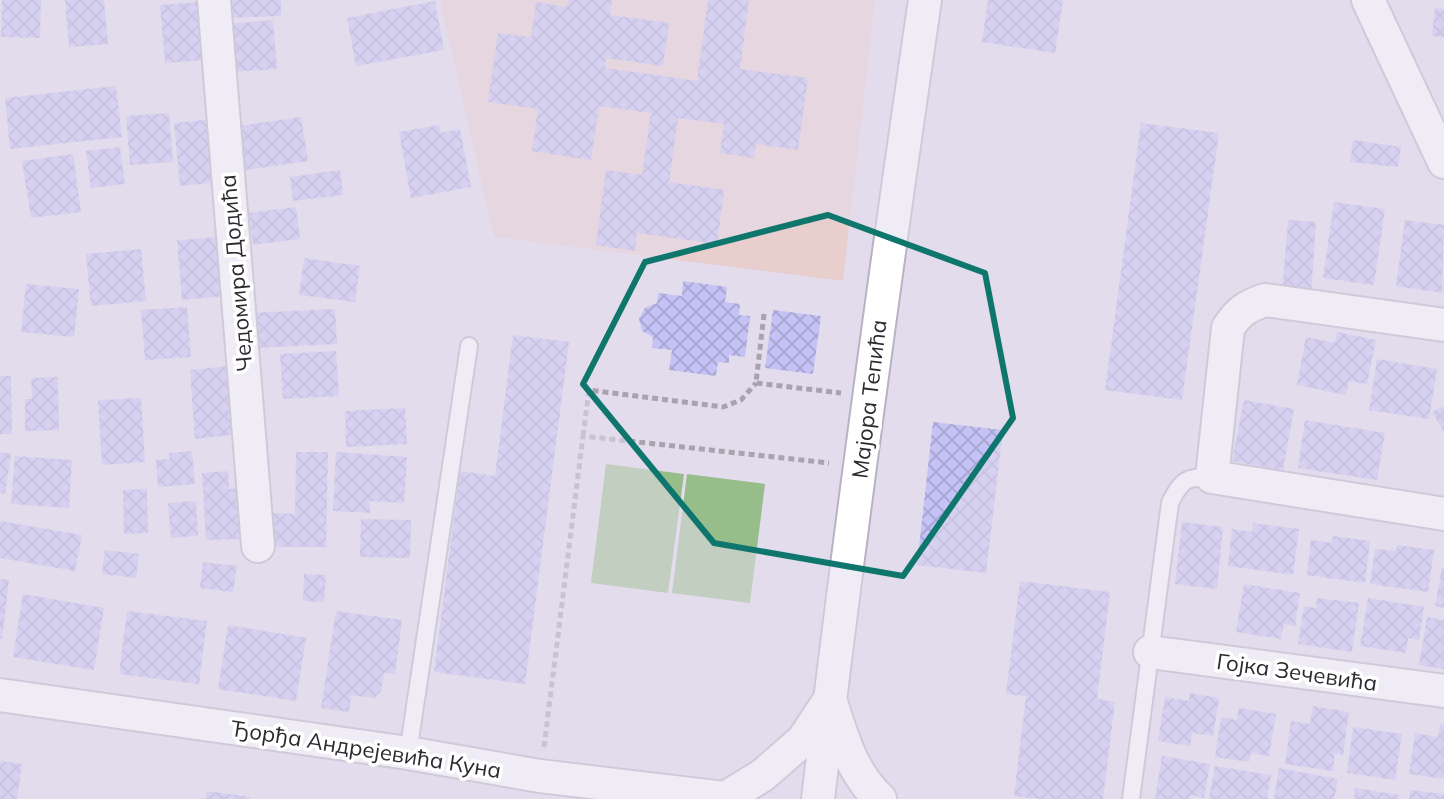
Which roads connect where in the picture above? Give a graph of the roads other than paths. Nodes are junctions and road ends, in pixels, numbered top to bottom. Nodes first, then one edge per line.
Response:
1 (214, 0) edge
2 (925, 0) edge
3 (1368, 0) edge
4 (1444, 162) edge
5 (1444, 325) edge
6 (469, 346) dead end
7 (1212, 477) junction
8 (1444, 514) edge
9 (258, 546) dead end
10 (1150, 652) junction
11 (1444, 691) edge
12 (0, 695) edge
13 (830, 699) junction
14 (408, 753) junction
15 (727, 799) edge
16 (818, 799) edge
17 (880, 799) edge
18 (1131, 799) edge

1 - 9 street, Чедомира Додића
2 - 13 street, Мајора Тепића
3 - 4 street
5 - 7 street
6 - 14 lane
7 - 8 street
7 - 10 lane
10 - 11 street, Гојка Зечевића
10 - 18 lane
12 - 14 street, Ђорђа Андрејевића Куна
13 - 15 street
13 - 16 street, Мајора Тепића
13 - 17 street
14 - 15 street, Ђорђа Андрејевића Куна

